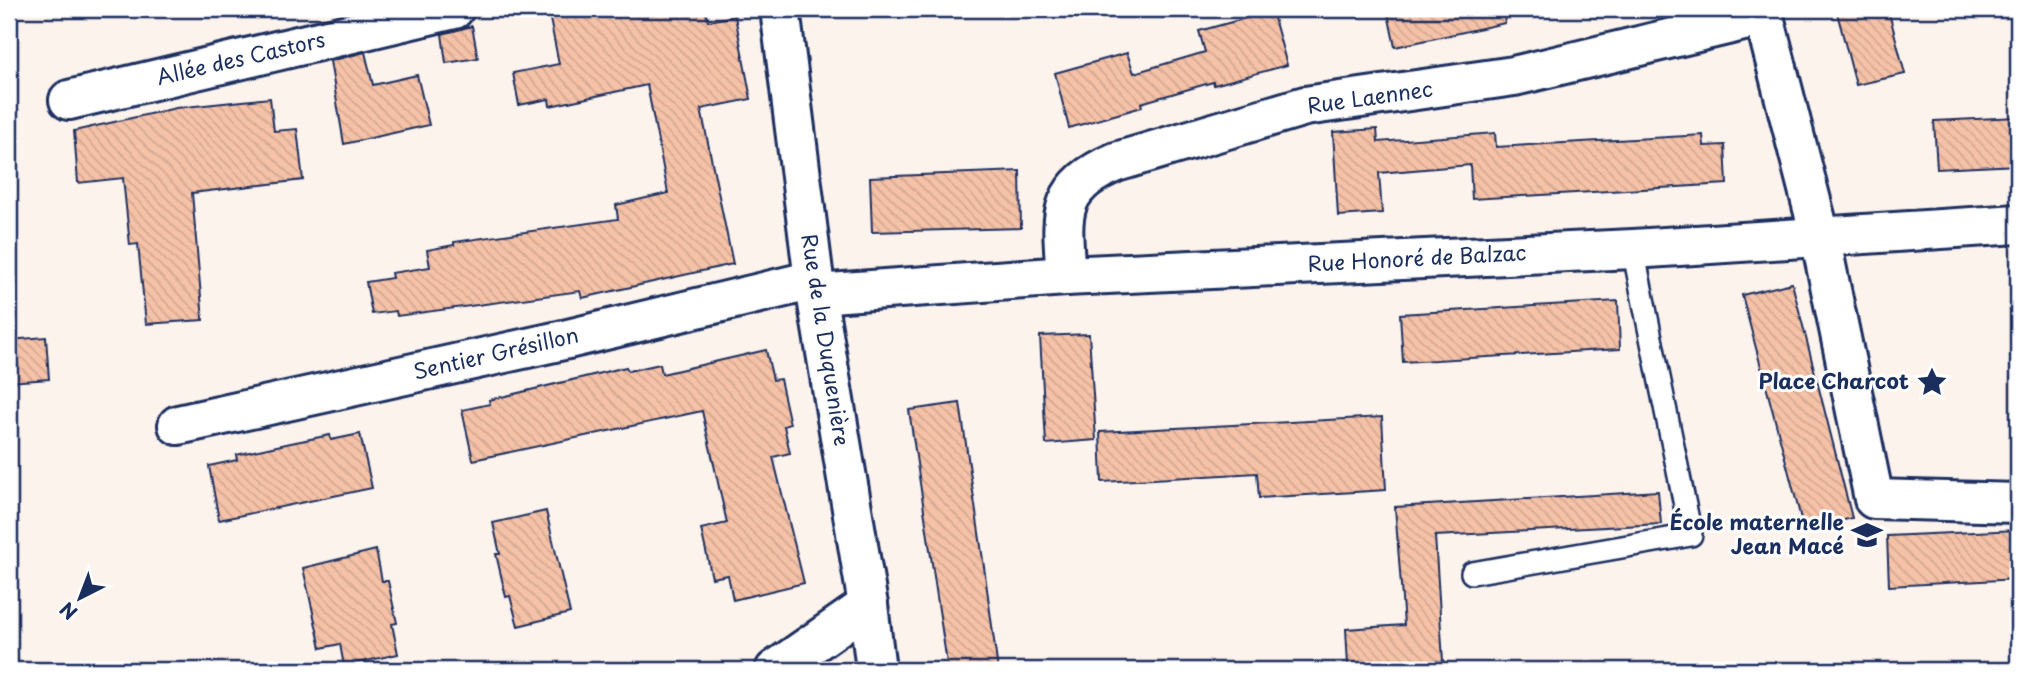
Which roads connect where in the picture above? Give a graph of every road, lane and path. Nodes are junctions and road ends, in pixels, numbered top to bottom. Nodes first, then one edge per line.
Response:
1 (454, 9) edge
2 (780, 9) edge
3 (1763, 12) edge
4 (69, 100) dead end
5 (2018, 224) edge
6 (1820, 236) junction
7 (1633, 249) junction
8 (1066, 276) junction
9 (815, 287) junction
10 (178, 425) dead end
11 (2018, 503) edge
12 (1472, 573) dead end
13 (868, 605) junction
14 (775, 670) edge
15 (876, 670) edge

1 - 4 street, Allée des Castors
2 - 9 street, Rue de la Duquenière
3 - 6 street
3 - 8 street, Rue Laennec
5 - 6 street, Rue Honoré de Balzac
6 - 7 street, Rue Honoré de Balzac
6 - 11 street
7 - 8 street, Rue Honoré de Balzac
7 - 12 lane
8 - 9 street, Rue Honoré de Balzac
9 - 10 street, Sentier Grésillon
9 - 13 street, Rue de la Duquenière
13 - 14 street
13 - 15 street, Rue de la Duquenière

